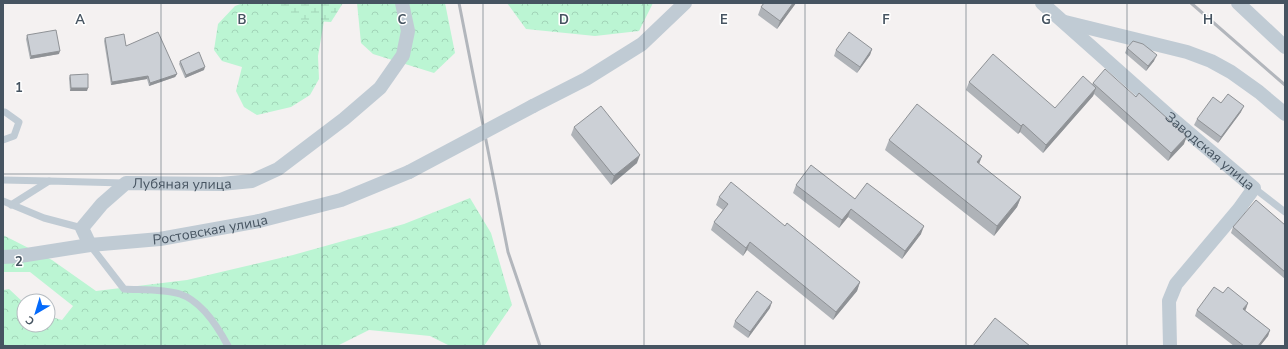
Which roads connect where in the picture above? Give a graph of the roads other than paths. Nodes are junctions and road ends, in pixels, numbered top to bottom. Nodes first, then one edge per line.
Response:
1 (402, 3) edge
2 (685, 3) edge
3 (1042, 3) edge
4 (1238, 3) edge
5 (1063, 21) junction
6 (1285, 47) edge
7 (3, 112) edge
8 (1285, 114) edge
9 (3, 140) edge
10 (3, 180) edge
11 (49, 181) junction
12 (126, 183) junction
13 (1254, 188) junction
14 (3, 201) edge
15 (11, 205) junction
16 (1285, 212) edge
17 (82, 228) junction
18 (90, 245) junction
19 (3, 256) edge
20 (228, 346) edge
21 (1170, 346) edge

1 - 12 street, Лубяная улица
2 - 18 street, Ростовская улица, bridge
3 - 5 street, Заводская улица
4 - 6 street
5 - 8 street, Заводская улица
5 - 13 street, Заводская улица
7 - 9 lane
10 - 11 lane
11 - 12 lane
11 - 15 lane
12 - 17 street, Лубяная улица
13 - 16 lane
13 - 21 street, Заводская улица
14 - 15 lane
15 - 17 lane
17 - 18 street
18 - 19 street, Ростовская улица
18 - 20 lane

